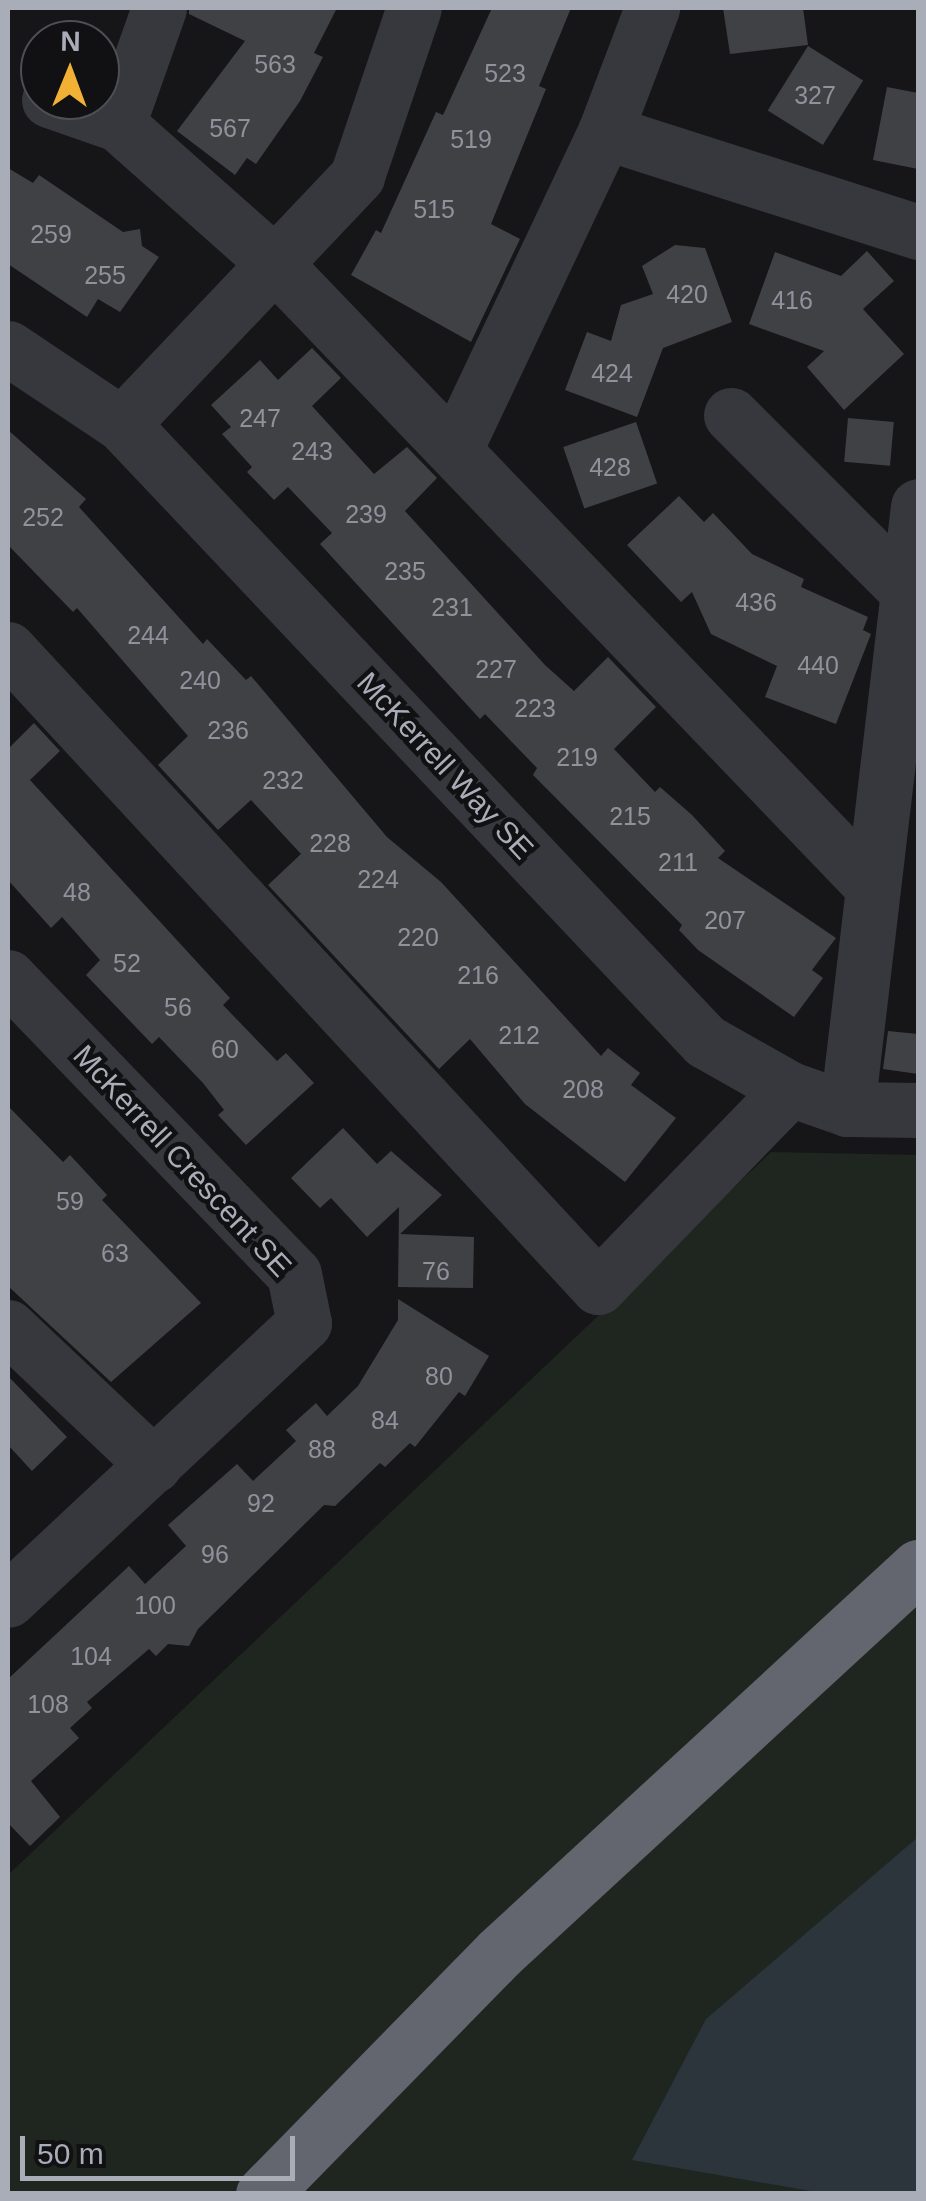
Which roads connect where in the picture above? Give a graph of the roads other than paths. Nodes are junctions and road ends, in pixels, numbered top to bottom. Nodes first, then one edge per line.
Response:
1 (159, 8) edge
2 (414, 8) edge
3 (652, 8) edge
4 (106, 120) edge
5 (118, 124) junction
6 (605, 132) junction
7 (918, 232) edge
8 (271, 260) junction
9 (8, 348) edge
10 (730, 415) dead end
11 (122, 424) junction
12 (456, 447) junction
13 (918, 506) edge
14 (912, 598) edge
15 (8, 649) edge
16 (871, 885) junction
17 (8, 977) edge
18 (790, 1089) junction
19 (847, 1109) junction
20 (918, 1110) edge
21 (8, 1327) edge
22 (154, 1465) junction
23 (918, 1566) edge
24 (8, 1600) edge
25 (263, 2194) edge

1 - 5 street
2 - 8 street
3 - 6 street
4 - 5 street
5 - 8 street
6 - 7 street
6 - 12 street
8 - 11 street
8 - 12 street
9 - 11 street, McKerrell Way SE
10 - 14 street
11 - 18 street, McKerrell Way SE
12 - 16 street
13 - 14 street
14 - 16 street
15 - 18 street
16 - 19 street
17 - 22 street, McKerrell Crescent SE
18 - 19 street, McKerrell Way SE
19 - 20 street, McKerrell Way SE
21 - 22 street
22 - 24 street, McKerrell Crescent SE
23 - 25 highway

